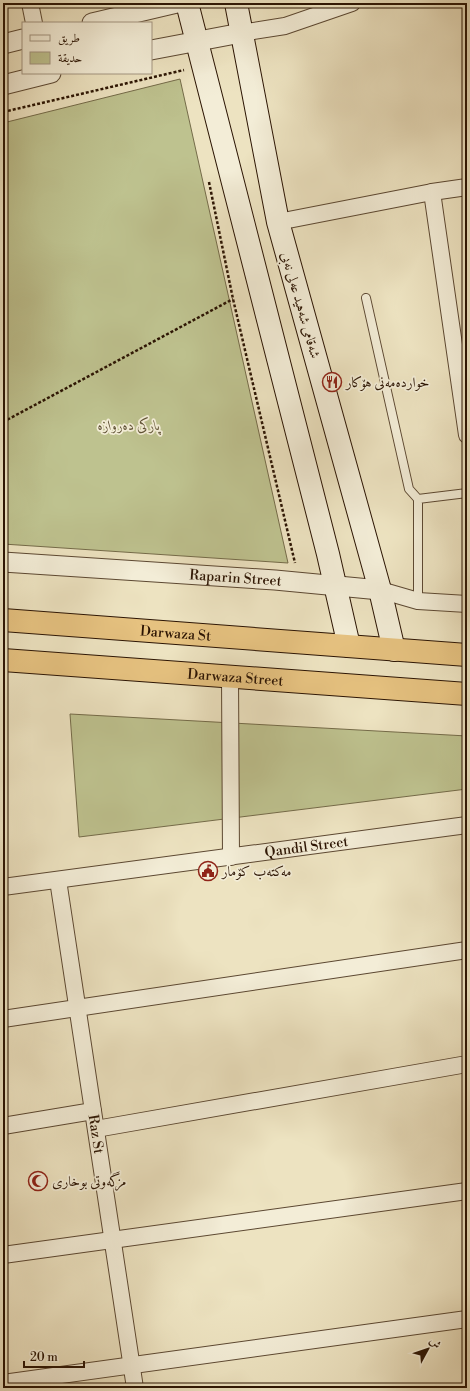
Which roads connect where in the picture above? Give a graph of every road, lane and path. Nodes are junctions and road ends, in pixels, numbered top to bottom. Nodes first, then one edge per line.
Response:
1 (30, 3) edge
2 (178, 3) edge
3 (186, 3) edge
4 (236, 3) edge
5 (352, 3) edge
6 (34, 22) edge
7 (96, 22) edge
8 (241, 33) junction
9 (22, 39) edge
10 (196, 41) junction
11 (3, 44) edge
12 (152, 50) edge
13 (186, 70) dead end
14 (47, 74) edge
15 (3, 85) edge
16 (3, 112) edge
17 (208, 177) dead end
18 (467, 187) edge
19 (432, 192) junction
20 (278, 222) junction
21 (366, 298) dead end
22 (233, 299) junction
23 (3, 422) edge
24 (467, 435) edge
25 (467, 493) edge
26 (418, 499) junction
27 (3, 562) edge
28 (295, 563) dead end
29 (336, 585) junction
30 (380, 590) junction
31 (418, 601) junction
32 (467, 604) edge
33 (3, 620) edge
34 (349, 646) junction
35 (394, 650) junction
36 (467, 655) edge
37 (3, 660) edge
38 (230, 677) junction
39 (467, 694) edge
40 (467, 825) edge
41 (231, 857) junction
42 (58, 880) junction
43 (3, 888) edge
44 (467, 950) edge
45 (78, 1009) junction
46 (3, 1019) edge
47 (467, 1064) edge
48 (93, 1111) junction
49 (3, 1126) edge
50 (96, 1129) junction
51 (467, 1191) edge
52 (113, 1240) junction
53 (3, 1255) edge
54 (467, 1318) edge
55 (132, 1365) junction
56 (3, 1383) edge
57 (135, 1388) edge

1 - 6 street
2 - 7 street
3 - 10 main road
4 - 8 main road, شەقامی شەهید عەلی نەبی
5 - 8 street
8 - 10 street
8 - 20 main road, شەقامی شەهید عەلی نەبی
9 - 11 street
10 - 12 street
10 - 29 main road
13 - 16 path
14 - 15 street
17 - 22 path
18 - 19 street
19 - 20 street
19 - 24 street
20 - 30 main road, شەقامی شەهید عەلی نەبی
21 - 26 lane
22 - 23 path
22 - 28 path
25 - 26 lane
26 - 31 lane
27 - 29 street, Raparin Street
29 - 30 street, Raparin Street
29 - 34 main road
30 - 31 street, Raparin Street
30 - 35 main road, شەقامی شەهید عەلی نەبی
31 - 32 street, Raparin Street
33 - 34 highway, Darwaza St
34 - 35 highway, Darwaza St
35 - 36 highway, Darwaza St
37 - 38 highway, Darwaza Street
38 - 39 highway, Darwaza Street
38 - 41 street
40 - 41 street, Qandil Street
41 - 42 street, Qandil Street
42 - 43 street, Qandil Street
42 - 45 street, Raz St
44 - 45 street
45 - 46 street
45 - 48 street, Raz St
47 - 50 street
48 - 49 street
48 - 50 street, Raz St
50 - 52 street, Raz St
51 - 52 street
52 - 53 street
52 - 55 street, Raz St
54 - 55 street
55 - 56 street
55 - 57 street, Raz St

